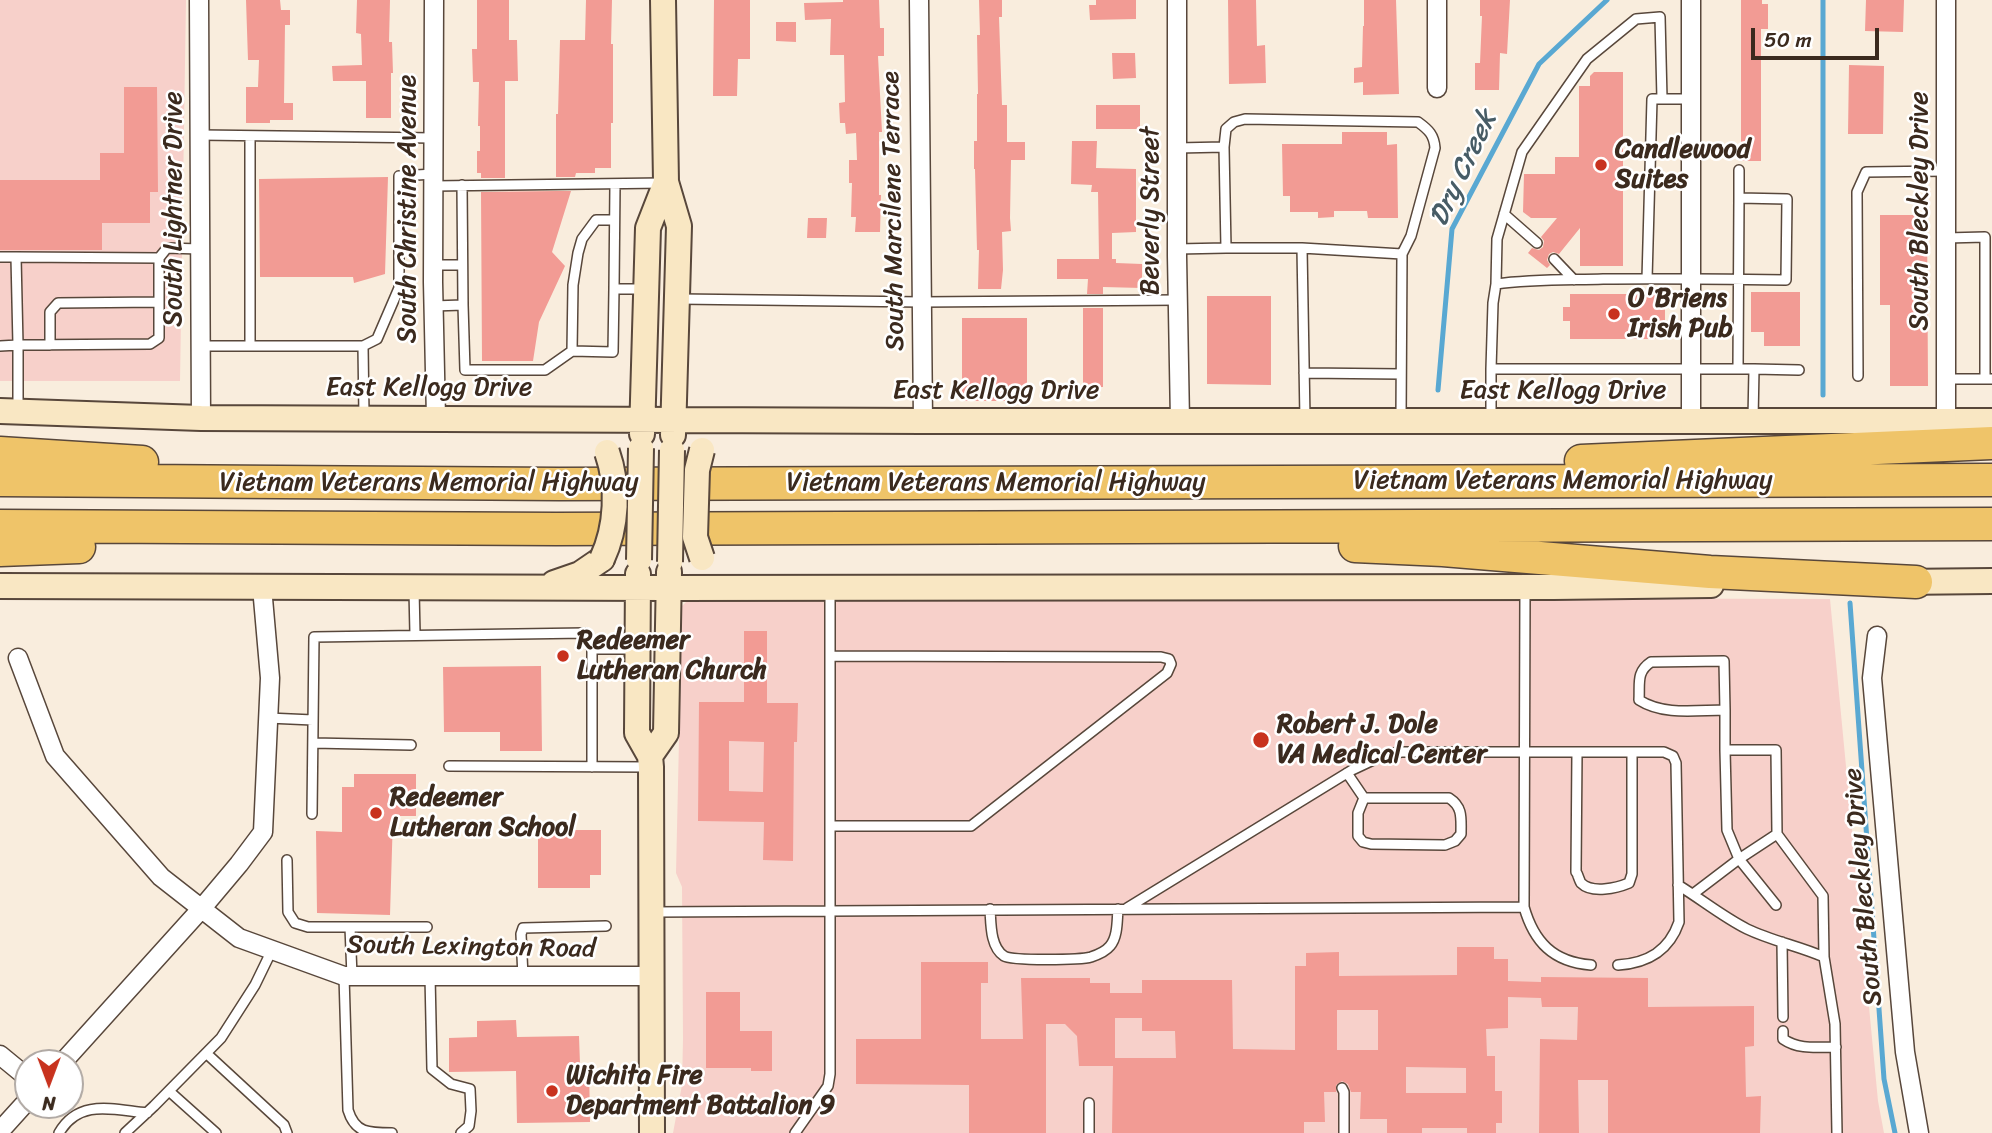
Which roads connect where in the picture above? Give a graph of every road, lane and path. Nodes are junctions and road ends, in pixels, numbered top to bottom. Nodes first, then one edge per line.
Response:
1 (199, 0) edge
2 (434, 0) edge
3 (663, 0) edge
4 (919, 0) edge
5 (1177, 0) edge
6 (1437, 0) edge
7 (1691, 0) edge
8 (1946, 0) edge
9 (1437, 88) dead end
10 (1662, 99) junction
11 (1691, 99) junction
12 (200, 135) junction
13 (250, 136) junction
14 (434, 138) junction
15 (1224, 147) junction
16 (1177, 148) junction
17 (1739, 170) dead end
18 (1946, 172) junction
19 (434, 180) junction
20 (666, 183) junction
21 (615, 184) junction
22 (462, 185) junction
23 (1739, 198) junction
24 (1504, 214) junction
25 (614, 220) junction
26 (1989, 235) edge
27 (1946, 238) junction
28 (1537, 243) dead end
29 (200, 248) junction
30 (1226, 248) junction
31 (1302, 248) junction
32 (1177, 249) junction
33 (1402, 254) junction
34 (0, 257) edge
35 (16, 257) junction
36 (159, 258) junction
37 (1554, 259) dead end
38 (433, 265) junction
39 (462, 265) junction
40 (1691, 278) junction
41 (1647, 279) junction
42 (1738, 279) junction
43 (1574, 280) junction
44 (1496, 284) junction
45 (614, 289) junction
46 (646, 289) junction
47 (677, 299) junction
48 (1178, 300) junction
49 (158, 302) junction
50 (922, 302) junction
51 (463, 305) junction
52 (433, 306) junction
53 (18, 345) junction
54 (50, 345) junction
55 (0, 346) edge
56 (201, 346) junction
57 (250, 346) junction
58 (363, 346) junction
59 (572, 351) junction
60 (1491, 369) junction
61 (1738, 369) junction
62 (1754, 369) junction
63 (1691, 370) junction
64 (1799, 370) dead end
65 (1304, 373) junction
66 (1401, 374) junction
67 (1858, 376) dead end
68 (1946, 379) junction
69 (1988, 379) edge
70 (9, 411) edge
71 (201, 418) junction
72 (364, 418) junction
73 (436, 418) junction
74 (568, 419) junction
75 (643, 420) junction
76 (674, 420) junction
77 (744, 420) junction
78 (923, 421) junction
79 (1180, 421) junction
80 (1305, 421) junction
81 (1401, 421) junction
82 (1491, 421) junction
83 (1691, 421) junction
84 (1753, 421) junction
85 (1946, 421) junction
86 (1992, 421) edge
87 (1992, 443) edge
88 (0, 453) edge
89 (0, 480) edge
90 (1992, 480) edge
91 (1167, 482) junction
92 (559, 484) junction
93 (1992, 524) edge
94 (0, 526) edge
95 (1008, 527) junction
96 (556, 529) junction
97 (0, 550) edge
98 (1992, 581) edge
99 (1916, 582) junction
100 (0, 586) edge
101 (262, 587) junction
102 (414, 587) junction
103 (541, 587) junction
104 (830, 587) junction
105 (1525, 587) junction
106 (638, 588) junction
107 (667, 588) junction
108 (750, 588) junction
109 (415, 634) junction
110 (1877, 636) dead end
111 (592, 649) junction
112 (638, 649) junction
113 (830, 656) junction
114 (18, 658) dead end
115 (1725, 710) junction
116 (268, 718) junction
117 (313, 720) junction
118 (313, 743) junction
119 (411, 745) dead end
120 (1725, 750) junction
121 (1525, 752) junction
122 (1577, 752) junction
123 (1632, 752) junction
124 (651, 761) junction
125 (449, 766) dead end
126 (592, 766) junction
127 (1347, 773) junction
128 (1364, 798) junction
129 (312, 814) dead end
130 (830, 825) junction
131 (1777, 834) junction
132 (1739, 859) junction
133 (288, 860) dead end
134 (1678, 884) junction
135 (1693, 894) junction
136 (1776, 905) dead end
137 (1524, 906) junction
138 (202, 908) junction
139 (990, 909) junction
140 (1122, 909) junction
141 (830, 910) junction
142 (653, 912) junction
143 (606, 926) dead end
144 (350, 927) junction
145 (427, 928) dead end
146 (1782, 942) junction
147 (272, 950) junction
148 (1824, 957) junction
149 (1591, 965) dead end
150 (1618, 965) dead end
151 (348, 976) junction
152 (430, 976) junction
153 (523, 976) junction
154 (653, 976) junction
155 (1783, 1017) dead end
156 (1783, 1031) dead end
157 (1836, 1047) junction
158 (75, 1049) edge
159 (206, 1053) junction
160 (0, 1055) edge
161 (14, 1066) edge
162 (1342, 1088) dead end
163 (169, 1091) junction
164 (1089, 1103) dead end
165 (147, 1113) junction
166 (14, 1116) edge
167 (0, 1131) edge
168 (59, 1133) edge
169 (125, 1133) edge
170 (216, 1133) edge
171 (287, 1133) edge
172 (392, 1133) edge
173 (461, 1133) edge
174 (652, 1133) edge
175 (795, 1133) edge
176 (1089, 1133) edge
177 (1344, 1133) edge
178 (1837, 1133) edge
179 (1919, 1133) edge

1 - 12 street, South Lightner Drive
2 - 14 street, South Christine Avenue
3 - 20 main road
4 - 50 street, South Marcilene Terrace
5 - 16 street, Beverly Street
6 - 9 street
7 - 11 street
8 - 18 street, South Bleckley Drive
10 - 11 lane
10 - 24 lane
10 - 41 lane
11 - 40 street
12 - 13 lane
12 - 29 street, South Lightner Drive
13 - 14 lane
13 - 57 lane
14 - 19 street, South Christine Avenue
15 - 16 lane
15 - 30 lane
15 - 33 lane
16 - 32 street, Beverly Street
17 - 23 lane
18 - 27 street, South Bleckley Drive
18 - 67 lane
19 - 22 lane
19 - 38 street, South Christine Avenue
19 - 58 lane
20 - 21 lane
20 - 46 main road
20 - 47 main road
21 - 22 lane
21 - 25 lane
22 - 39 lane
23 - 42 lane
23 - 42 lane
24 - 28 lane
24 - 44 lane
25 - 45 lane
25 - 59 lane
26 - 27 lane
26 - 69 lane
27 - 68 street, South Bleckley Drive
29 - 36 lane
29 - 56 street, South Lightner Drive
30 - 31 lane
30 - 32 lane
31 - 33 lane
31 - 65 lane
32 - 48 street, Beverly Street
33 - 66 lane
34 - 35 lane
35 - 36 lane
35 - 53 lane
36 - 49 lane
37 - 43 lane
38 - 39 lane
38 - 52 street, South Christine Avenue
39 - 51 lane
40 - 41 lane
40 - 42 lane
40 - 63 street
41 - 43 lane
42 - 61 lane
43 - 44 lane
44 - 60 lane
45 - 46 lane
45 - 59 lane
46 - 75 main road
47 - 50 lane
47 - 76 main road
48 - 50 lane
48 - 79 street, Beverly Street
49 - 54 lane
49 - 54 lane
50 - 78 street, South Marcilene Terrace
51 - 52 lane
51 - 59 lane
52 - 73 street, South Christine Avenue
53 - 54 lane
53 - 55 lane
53 - 70 lane
56 - 57 lane
56 - 71 street, South Lightner Drive
57 - 58 lane
58 - 72 lane
60 - 63 lane
60 - 82 lane
61 - 62 lane
61 - 63 lane
62 - 64 lane
62 - 84 lane
63 - 83 street
65 - 66 lane
65 - 80 lane
66 - 81 lane
68 - 69 lane
68 - 85 street, South Bleckley Drive
70 - 71 main road, East Kellogg Drive
71 - 72 main road, East Kellogg Drive
72 - 73 main road, East Kellogg Drive
73 - 74 main road, East Kellogg Drive
74 - 75 main road, East Kellogg Drive
74 - 103 main road, bridge
75 - 76 main road, East Kellogg Drive
75 - 106 main road, bridge
76 - 77 main road, East Kellogg Drive
76 - 107 main road, bridge
77 - 78 main road, East Kellogg Drive
77 - 108 main road, bridge
78 - 79 main road, East Kellogg Drive
79 - 80 main road, East Kellogg Drive
80 - 81 main road, East Kellogg Drive
81 - 82 main road, East Kellogg Drive
82 - 83 main road, East Kellogg Drive
83 - 84 main road, East Kellogg Drive
84 - 85 main road, East Kellogg Drive
85 - 86 main road, East Kellogg Drive
87 - 91 highway
88 - 92 highway
89 - 92 highway, Vietnam Veterans Memorial Highway
90 - 91 highway, Vietnam Veterans Memorial Highway
91 - 92 highway, Vietnam Veterans Memorial Highway
93 - 95 highway, Vietnam Veterans Memorial Highway
94 - 96 highway, Vietnam Veterans Memorial Highway
95 - 96 highway, Vietnam Veterans Memorial Highway
95 - 99 highway
96 - 97 highway
98 - 99 main road
99 - 105 main road
100 - 101 main road
101 - 102 main road
101 - 116 street
102 - 103 main road
102 - 109 lane
103 - 106 main road
104 - 105 main road
104 - 108 main road
104 - 113 lane
105 - 121 lane
106 - 107 main road
106 - 112 main road
107 - 108 main road
107 - 124 main road
109 - 111 lane
109 - 117 lane
110 - 179 street, South Bleckley Drive
111 - 112 lane
111 - 126 lane
112 - 124 main road
113 - 130 lane
113 - 130 lane
114 - 138 street, South Lexington Road
115 - 115 lane
115 - 120 lane
116 - 117 lane
116 - 138 street
117 - 118 lane
118 - 119 lane
118 - 129 lane
120 - 131 lane
120 - 132 lane
121 - 122 lane
121 - 127 lane
121 - 137 lane
122 - 123 lane
122 - 123 lane
123 - 134 lane
124 - 126 lane
124 - 142 main road
125 - 126 lane
127 - 128 lane
127 - 140 lane
128 - 128 lane
130 - 141 lane
131 - 132 lane
131 - 148 lane
132 - 135 lane
132 - 136 lane
133 - 144 lane
134 - 135 lane
134 - 150 lane
135 - 146 lane
137 - 140 lane
137 - 149 lane
138 - 147 street, South Lexington Road
138 - 158 street
139 - 140 lane
139 - 140 lane
139 - 141 lane
141 - 142 lane
141 - 175 lane
142 - 154 main road
143 - 153 lane
144 - 145 lane
144 - 151 lane
146 - 148 lane
146 - 155 lane
147 - 151 street, South Lexington Road
147 - 159 lane
148 - 157 lane
151 - 152 street, South Lexington Road
151 - 172 lane
152 - 153 street, South Lexington Road
152 - 173 lane
153 - 154 street, South Lexington Road
154 - 174 main road
156 - 157 lane
157 - 178 lane
159 - 163 lane
159 - 171 lane
160 - 161 street
162 - 177 lane
163 - 165 lane
163 - 170 lane
164 - 176 lane
165 - 168 lane
165 - 169 lane
166 - 167 street

